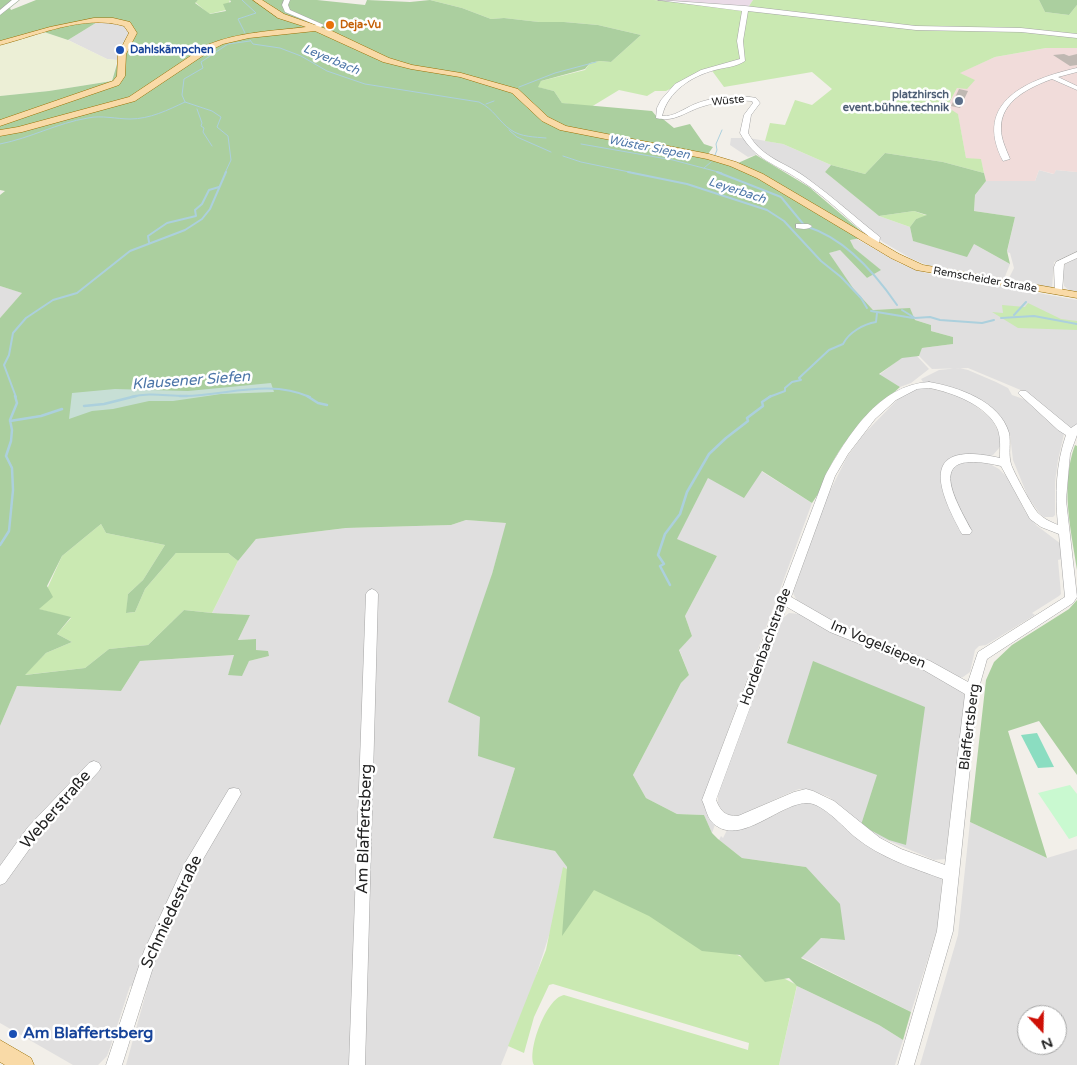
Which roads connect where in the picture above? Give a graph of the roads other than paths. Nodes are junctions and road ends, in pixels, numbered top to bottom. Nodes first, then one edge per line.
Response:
1 (16, 0) edge
2 (257, 0) edge
3 (287, 0) edge
4 (661, 0) edge
5 (745, 8) junction
6 (0, 13) edge
7 (290, 17) junction
8 (316, 28) junction
9 (1077, 36) edge
10 (0, 43) edge
11 (1077, 70) edge
12 (1052, 77) junction
13 (1077, 88) edge
14 (0, 123) edge
15 (0, 133) edge
16 (1006, 159) dead end
17 (875, 244) junction
18 (1077, 254) edge
19 (895, 256) joint
20 (1058, 292) junction
21 (1077, 295) edge
22 (1024, 393) dead end
23 (1074, 431) edge
24 (1006, 463) junction
25 (966, 531) dead end
26 (1063, 531) junction
27 (372, 594) dead end
28 (784, 599) junction
29 (972, 692) junction
30 (94, 767) dead end
31 (234, 794) dead end
32 (952, 875) junction
33 (0, 878) edge
34 (0, 1050) edge
35 (24, 1065) edge
36 (114, 1065) edge
37 (357, 1065) edge
38 (906, 1065) edge

1 - 6 street
2 - 7 main road
3 - 7 street
4 - 5 street
5 - 9 street
5 - 17 street, Wüste
7 - 8 main road
8 - 15 main road
8 - 17 main road
10 - 14 main road
11 - 12 street
12 - 13 street
12 - 16 street
17 - 19 main road
18 - 20 street
19 - 20 main road, Remscheider Straße
20 - 21 main road, Remscheider Straße
22 - 23 street, Blaffertsberg
23 - 26 street, Blaffertsberg
24 - 25 street
24 - 26 street, Hordenbachstraße
24 - 28 street, Hordenbachstraße
26 - 29 street, Blaffertsberg
27 - 37 street, Am Blaffertsberg
28 - 29 street, Im Vogelsiepen
28 - 32 street, Hordenbachstraße
29 - 32 street, Blaffertsberg
30 - 33 street, Weberstraße
31 - 36 street, Schmiedestraße
32 - 38 street, Blaffertsberg
34 - 35 main road

